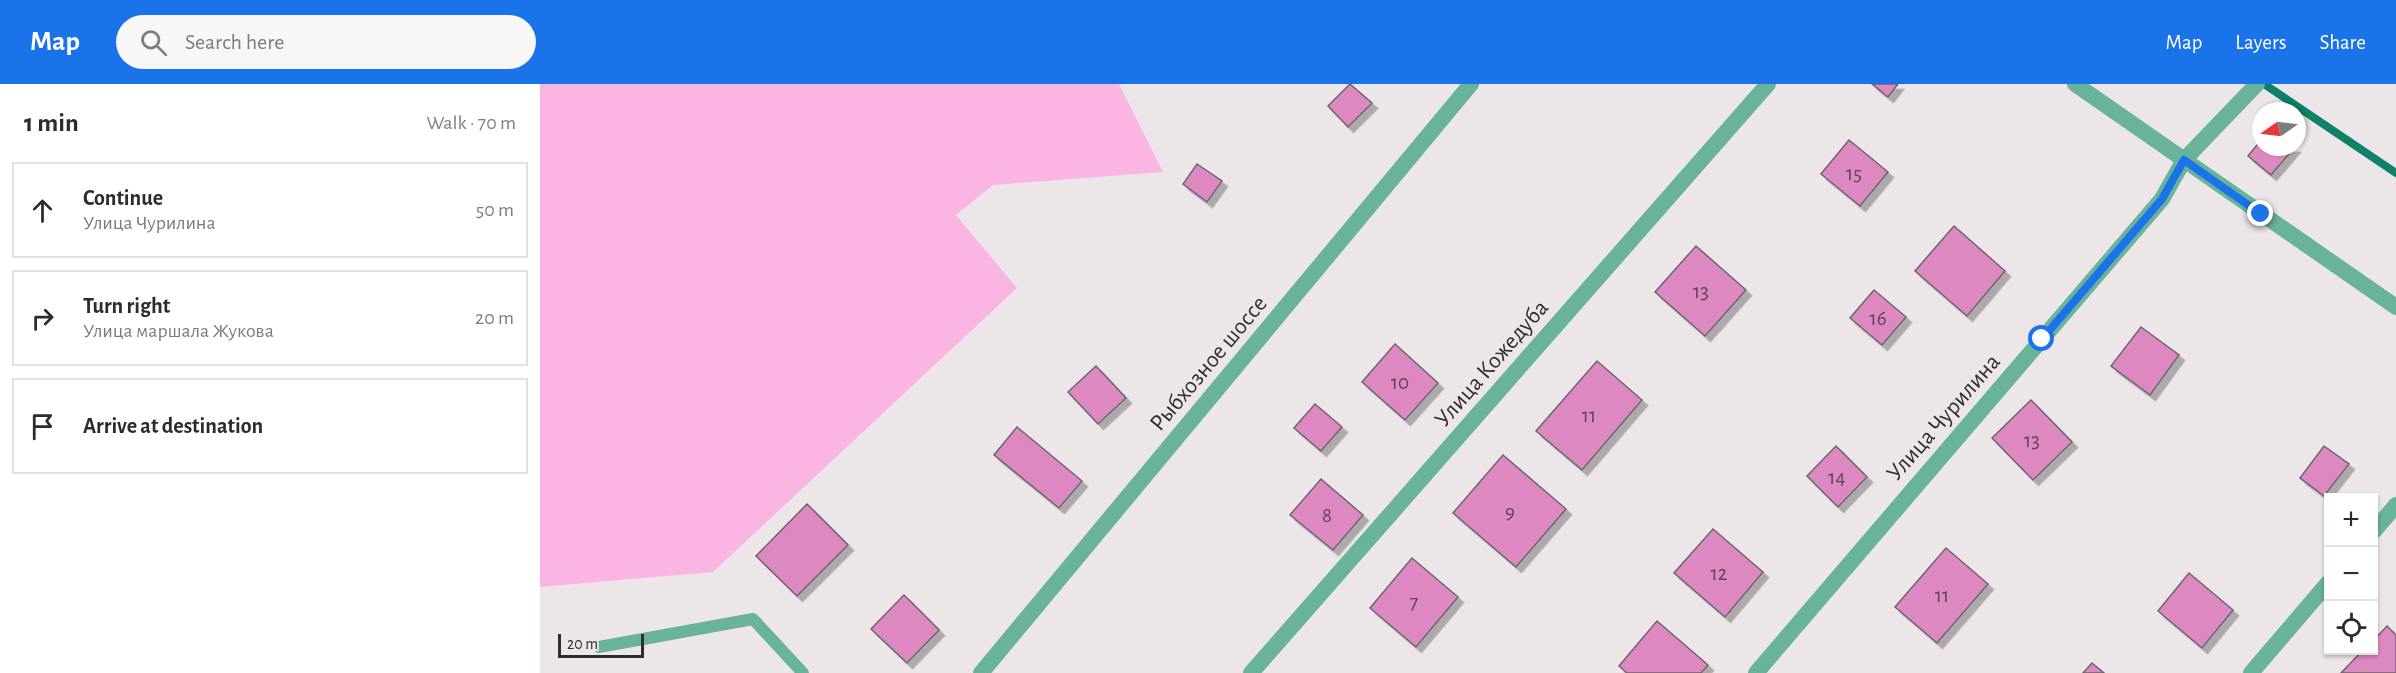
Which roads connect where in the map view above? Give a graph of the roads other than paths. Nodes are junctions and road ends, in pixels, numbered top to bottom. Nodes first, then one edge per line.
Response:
1 (1472, 84) edge
2 (1768, 84) edge
3 (2074, 84) edge
4 (2252, 89) edge
5 (2184, 160) junction
6 (2396, 308) edge
7 (2396, 505) edge
8 (2378, 525) edge
9 (2324, 588) edge
10 (598, 647) dead end
11 (803, 673) edge
12 (981, 673) edge
13 (1251, 673) edge
14 (1756, 673) edge
15 (2251, 673) edge

1 - 12 street, Рыбхозное шоссе
2 - 13 street, Улица Кожедуба
3 - 5 street
4 - 5 street, Улица Чурилина
5 - 6 street
5 - 14 street, Улица Чурилина
7 - 8 street
9 - 15 street
10 - 11 lane

